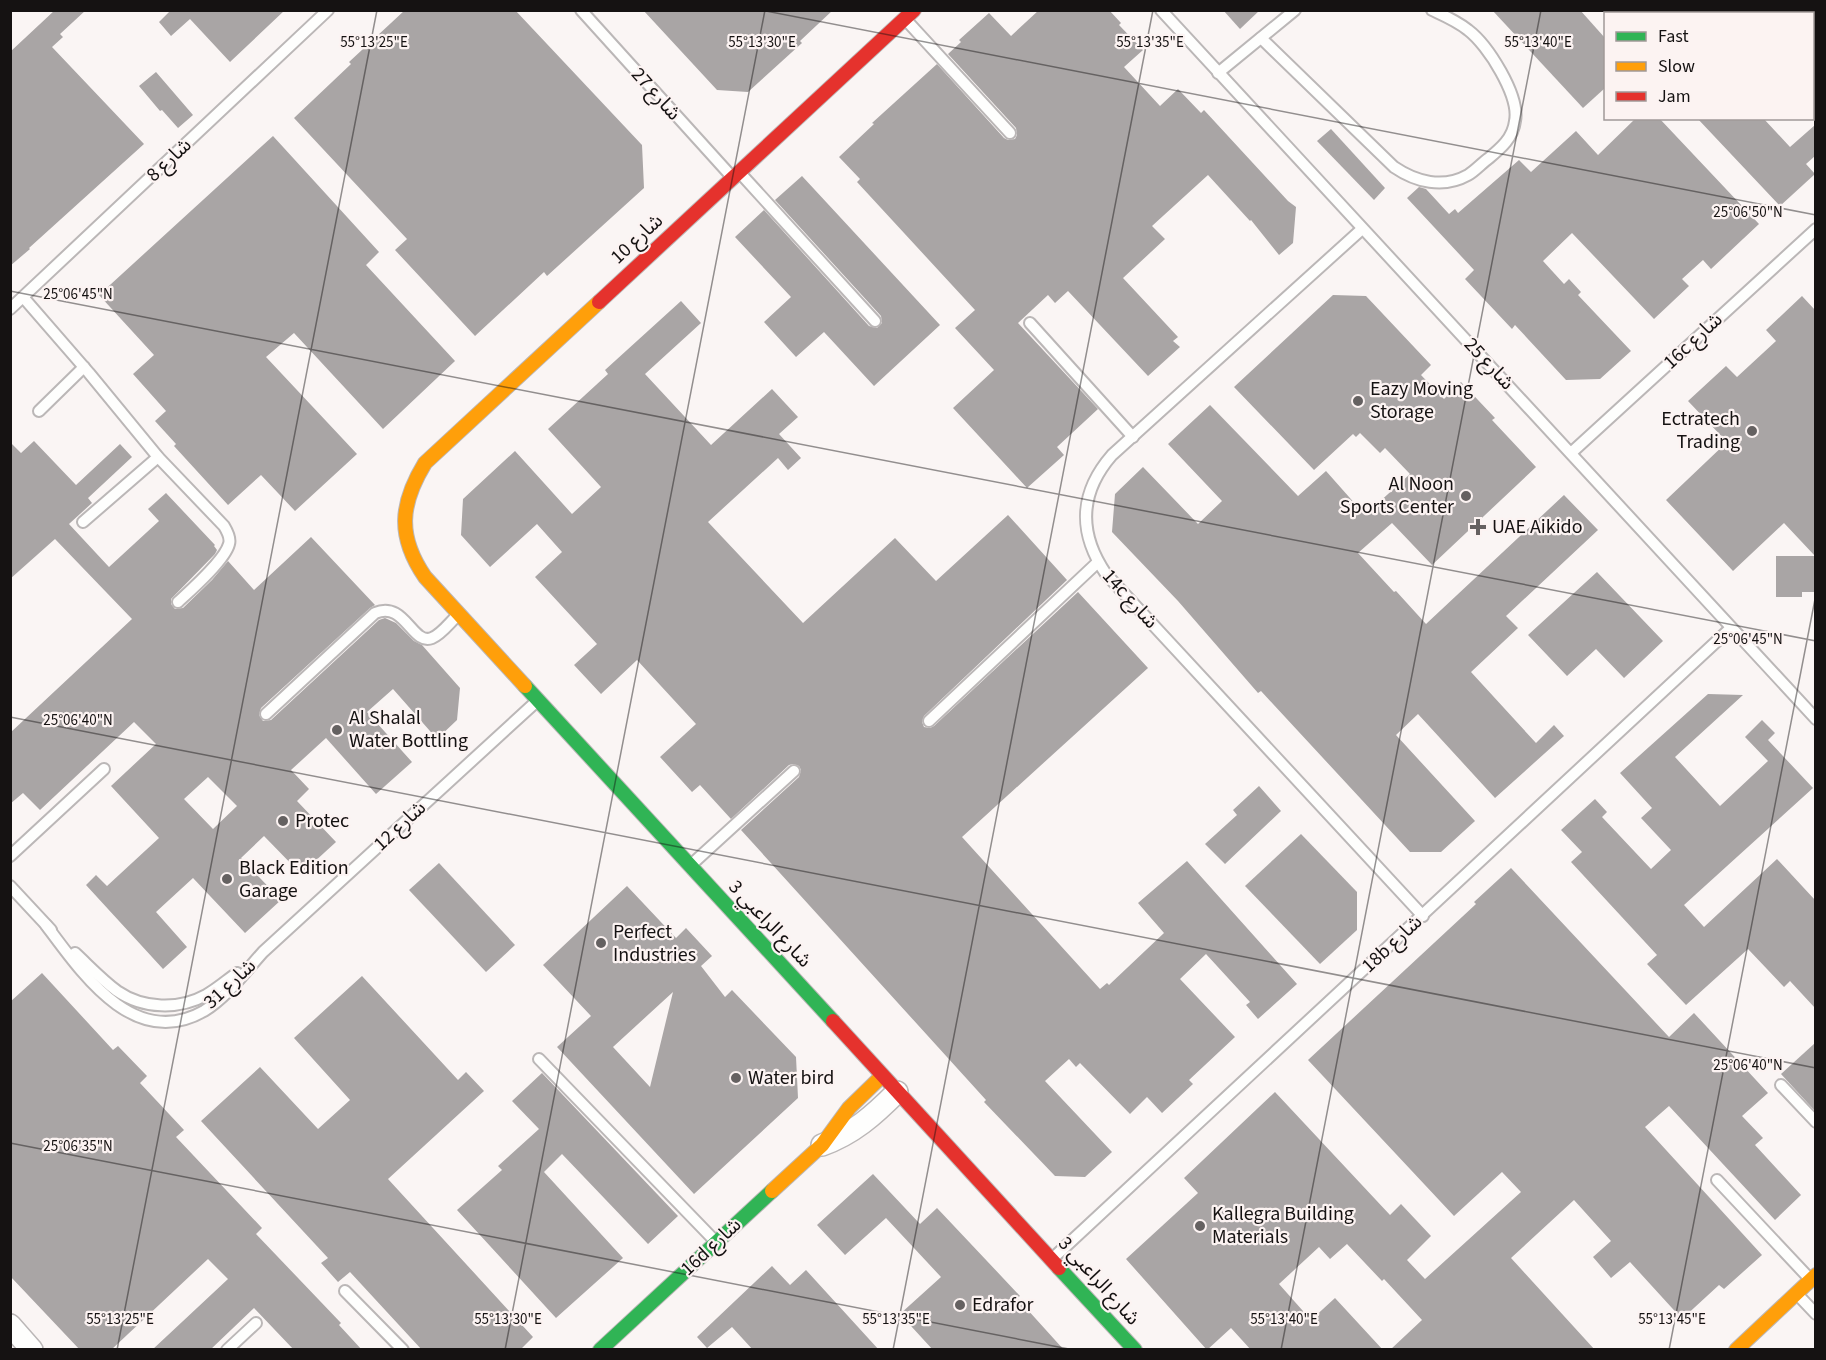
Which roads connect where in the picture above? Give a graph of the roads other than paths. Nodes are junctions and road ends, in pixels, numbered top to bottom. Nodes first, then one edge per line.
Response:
1 (328, 10) edge
2 (581, 10) edge
3 (1161, 10) edge
4 (1295, 10) edge
5 (1432, 10) edge
6 (906, 13) edge
7 (1261, 38) junction
8 (1218, 73) junction
9 (1010, 133) dead end
10 (735, 174) junction
11 (1362, 229) junction
12 (1815, 229) edge
13 (23, 297) junction
14 (10, 309) edge
15 (875, 321) dead end
16 (1030, 323) dead end
17 (84, 368) junction
18 (39, 411) dead end
19 (1133, 437) junction
20 (1571, 453) junction
21 (158, 457) junction
22 (405, 511) joint
23 (83, 522) dead end
24 (1098, 562) junction
25 (178, 602) dead end
26 (459, 614) junction
27 (1731, 628) junction
28 (538, 700) junction
29 (266, 714) dead end
30 (1815, 719) edge
31 (928, 721) dead end
32 (104, 769) dead end
33 (795, 771) dead end
34 (10, 856) edge
35 (690, 866) junction
36 (10, 886) edge
37 (1423, 916) junction
38 (46, 925) junction
39 (263, 952) junction
40 (538, 1059) dead end
41 (882, 1076) junction
42 (1781, 1085) dead end
43 (897, 1092) junction
44 (1815, 1122) edge
45 (822, 1145) junction
46 (1717, 1180) dead end
47 (716, 1242) junction
48 (1052, 1259) junction
49 (1813, 1278) edge
50 (345, 1291) dead end
51 (1797, 1294) junction
52 (1815, 1314) edge
53 (256, 1323) dead end
54 (10, 1325) edge
55 (32, 1350) edge
56 (227, 1350) edge
57 (404, 1350) edge
58 (600, 1350) edge
59 (1135, 1350) edge
60 (1736, 1350) edge

1 - 13 lane, شارع 8
2 - 10 lane, شارع 27
3 - 8 lane, شارع 25
4 - 7 lane
5 - 7 lane
6 - 9 lane
6 - 10 street, شارع 10
7 - 8 lane
8 - 11 lane, شارع 25
10 - 15 lane, شارع 27
10 - 22 street, شارع 10
11 - 19 lane, 14c شارع
11 - 20 lane, شارع 25
12 - 20 lane, 16c شارع
13 - 14 lane, شارع 8
13 - 17 lane
16 - 19 lane
17 - 18 lane
17 - 21 lane
19 - 24 lane, 14c شارع
20 - 27 lane, شارع 25
21 - 23 lane
21 - 25 lane
22 - 26 street, شارع الراعبي 3
24 - 31 lane
24 - 37 lane, 14c شارع
26 - 28 street, شارع الراعبي 3
26 - 29 lane
27 - 30 lane, شارع 25
27 - 37 lane, 18b شارع
28 - 35 street, شارع الراعبي 3
28 - 39 lane, شارع 12
32 - 34 lane
33 - 35 lane
35 - 41 street, شارع الراعبي 3
36 - 38 lane, شارع 31
37 - 48 lane, 18b شارع
38 - 39 lane, شارع 31
38 - 39 lane, شارع 31
40 - 47 lane
41 - 43 street, شارع الراعبي 3
41 - 45 street, 16d شارع
42 - 44 lane
43 - 45 street, 16d شارع
43 - 48 street, شارع الراعبي 3
45 - 47 street, 16d شارع
46 - 49 lane
47 - 58 street, 16d شارع
48 - 59 street, شارع الراعبي 3
49 - 51 street
50 - 57 lane
51 - 52 lane
51 - 60 street
53 - 56 lane
54 - 55 street

